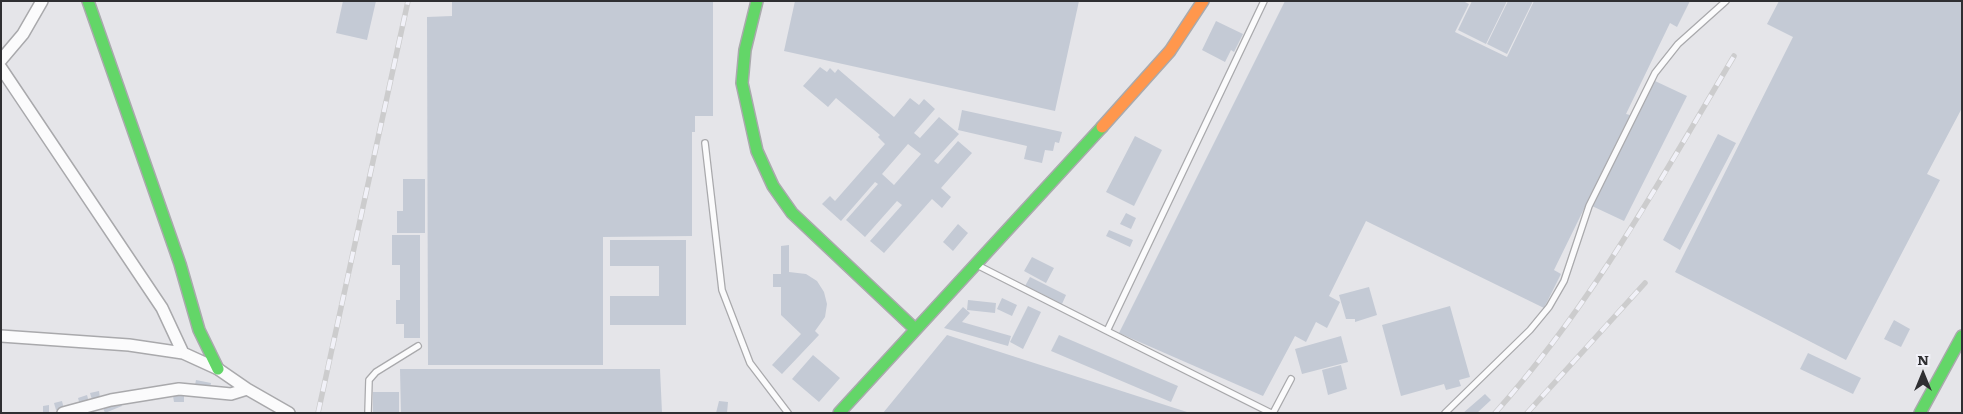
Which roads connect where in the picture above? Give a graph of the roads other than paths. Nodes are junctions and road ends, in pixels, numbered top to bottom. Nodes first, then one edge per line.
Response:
1 (42, 1) edge
2 (88, 1) edge
3 (756, 1) edge
4 (1203, 1) edge
5 (1264, 1) edge
6 (1726, 1) edge
7 (1, 60) edge
8 (1, 68) edge
9 (705, 143) dead end
10 (975, 264) junction
11 (915, 329) junction
12 (1107, 332) junction
13 (1, 336) edge
14 (1962, 336) edge
15 (418, 346) dead end
16 (183, 353) junction
17 (218, 369) junction
18 (1291, 379) dead end
19 (247, 389) junction
20 (64, 413) edge
21 (289, 413) edge
22 (368, 413) edge
23 (788, 413) edge
24 (839, 413) edge
25 (1272, 413) edge
26 (1445, 413) edge
27 (1920, 413) edge

1 - 7 street
2 - 17 street
3 - 11 street
4 - 10 street
5 - 12 lane
6 - 26 lane
8 - 16 street
9 - 23 lane
10 - 11 street
10 - 12 lane
11 - 24 street
12 - 25 lane
13 - 16 street
14 - 27 street
15 - 22 lane
16 - 17 street
17 - 19 street
18 - 25 lane
19 - 20 street
19 - 21 street

